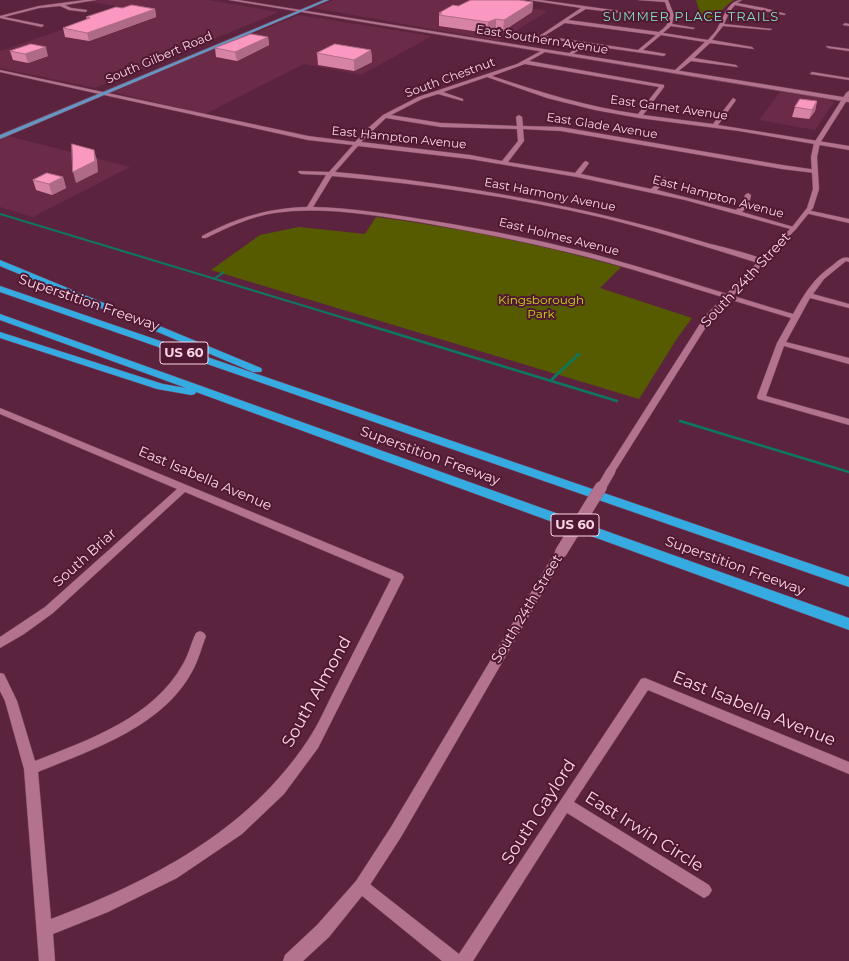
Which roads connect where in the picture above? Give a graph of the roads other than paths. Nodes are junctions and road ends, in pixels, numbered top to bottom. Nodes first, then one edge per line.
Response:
1 (94, 0) edge
2 (231, 0) edge
3 (314, 0) edge
4 (327, 0) edge
5 (531, 0) edge
6 (640, 0) edge
7 (666, 0) edge
8 (740, 0) edge
9 (61, 4) junction
10 (733, 4) junction
11 (584, 8) junction
12 (292, 9) junction
13 (86, 11) dead end
14 (301, 11) junction
15 (784, 14) dead end
16 (672, 15) junction
17 (0, 17) edge
18 (563, 22) junction
19 (721, 25) junction
20 (42, 26) dead end
21 (670, 26) junction
22 (693, 28) dead end
23 (770, 29) dead end
24 (661, 34) junction
25 (708, 41) junction
26 (585, 44) junction
27 (828, 47) dead end
28 (752, 48) dead end
29 (849, 50) edge
30 (543, 51) junction
31 (638, 52) junction
32 (570, 55) junction
33 (664, 55) dead end
34 (689, 59) junction
35 (524, 62) junction
36 (736, 66) dead end
37 (0, 70) edge
38 (676, 72) junction
39 (812, 73) dead end
40 (488, 76) junction
41 (849, 79) edge
42 (95, 91) junction
43 (439, 92) junction
44 (104, 93) junction
45 (849, 93) edge
46 (574, 95) dead end
47 (461, 100) dead end
48 (733, 100) dead end
49 (847, 100) edge
50 (564, 101) junction
51 (385, 116) junction
52 (639, 116) junction
53 (519, 118) dead end
54 (715, 125) junction
55 (521, 127) junction
56 (0, 130) edge
57 (0, 137) edge
58 (817, 143) junction
59 (356, 145) junction
60 (849, 148) edge
61 (504, 162) junction
62 (586, 163) dead end
63 (814, 171) junction
64 (301, 172) dead end
65 (331, 173) junction
66 (577, 175) junction
67 (664, 179) dead end
68 (652, 191) junction
69 (748, 195) dead end
70 (309, 208) junction
71 (738, 212) junction
72 (807, 212) junction
73 (849, 221) edge
74 (794, 228) junction
75 (204, 237) dead end
76 (847, 260) edge
77 (761, 261) junction
78 (0, 263) edge
79 (0, 289) edge
80 (808, 295) junction
81 (726, 297) junction
82 (849, 306) edge
83 (0, 317) edge
84 (796, 317) junction
85 (0, 335) edge
86 (781, 344) junction
87 (849, 361) edge
88 (222, 398) junction
89 (0, 411) edge
90 (369, 416) junction
91 (849, 422) edge
92 (184, 488) junction
93 (398, 577) joint
94 (849, 582) edge
95 (849, 624) edge
96 (200, 636) dead end
97 (0, 643) edge
98 (0, 678) edge
99 (645, 683) joint
100 (849, 768) edge
101 (31, 769) junction
102 (565, 804) junction
103 (361, 886) junction
104 (704, 890) dead end
105 (44, 929) junction
106 (47, 961) edge
107 (291, 961) edge
108 (455, 961) edge
109 (464, 961) edge

1 - 9 street
2 - 12 street, East Southern Avenue
3 - 12 main road, South Gilbert Road
4 - 14 main road, South Gilbert Road
5 - 11 street
6 - 7 street
7 - 16 street
8 - 10 street
9 - 13 street
9 - 17 street
10 - 15 street
10 - 19 street
11 - 16 street
11 - 18 street
12 - 14 street, East Southern Avenue
12 - 42 main road, South Gilbert Road
14 - 30 street, East Southern Avenue
14 - 44 main road, South Gilbert Road
16 - 21 street
17 - 20 street
18 - 24 street
18 - 26 street
19 - 23 street
19 - 25 street
21 - 22 street
21 - 24 street
24 - 25 street
24 - 31 street
25 - 28 street
25 - 34 street
26 - 31 street
26 - 32 street
27 - 29 street
30 - 32 street, East Southern Avenue
30 - 35 street, South Chestnut
31 - 33 street
32 - 38 street, East Southern Avenue
34 - 36 street
34 - 38 street
35 - 40 street, South Chestnut
35 - 52 street
37 - 42 street, East Hampton Avenue
38 - 49 street, East Southern Avenue
39 - 41 street
40 - 43 street, South Chestnut
40 - 50 street, East Garnet Avenue
42 - 44 street, East Hampton Avenue
42 - 56 main road, South Gilbert Road
43 - 47 street
43 - 51 street, South Chestnut
44 - 57 main road, South Gilbert Road
44 - 59 street, East Hampton Avenue
45 - 49 street, South 24th Street
46 - 50 street
48 - 54 street
49 - 58 street, South 24th Street
50 - 52 street, East Garnet Avenue
51 - 55 street, East Glade Avenue
51 - 59 street, South Chestnut
52 - 54 street, East Garnet Avenue
53 - 55 street
54 - 58 street, East Garnet Avenue
55 - 61 street
55 - 63 street, East Glade Avenue
58 - 60 street, East Garnet Avenue
58 - 63 street, South 24th Street
59 - 61 street, East Hampton Avenue
59 - 65 street, South Chestnut
61 - 66 street, East Hampton Avenue
62 - 66 street
63 - 72 street, South 24th Street
64 - 65 street, East Harmony Avenue
65 - 70 street, South Chestnut
65 - 77 street, East Harmony Avenue
66 - 68 street, East Hampton Avenue
67 - 68 street
68 - 71 street, East Hampton Avenue
69 - 71 street
70 - 75 street, East Holmes Avenue
70 - 81 street, East Holmes Avenue
71 - 74 street, East Hampton Avenue
72 - 73 street
72 - 74 street, South 24th Street
74 - 77 street, South 24th Street
76 - 80 street
77 - 81 street, South 24th Street
78 - 90 highway
79 - 90 highway, Superstition Freeway / US 60
80 - 82 street
80 - 84 street
81 - 84 street, East Holmes Avenue
81 - 103 street, South 24th Street, bridge
83 - 88 highway, Superstition Freeway / US 60
84 - 86 street
85 - 88 highway
86 - 87 street
86 - 91 street
88 - 95 highway, Superstition Freeway / US 60
89 - 92 street, East Isabella Avenue
90 - 94 highway, Superstition Freeway / US 60
92 - 93 street, East Isabella Avenue
92 - 97 street, South Briar
93 - 105 street, South Almond
96 - 101 street
98 - 101 street
99 - 100 street, East Isabella Avenue
99 - 102 street, South Gaylord
101 - 105 street
102 - 104 street, East Irwin Circle
102 - 109 street, South Gaylord
103 - 107 street, South 24th Street
103 - 108 street
105 - 106 street

